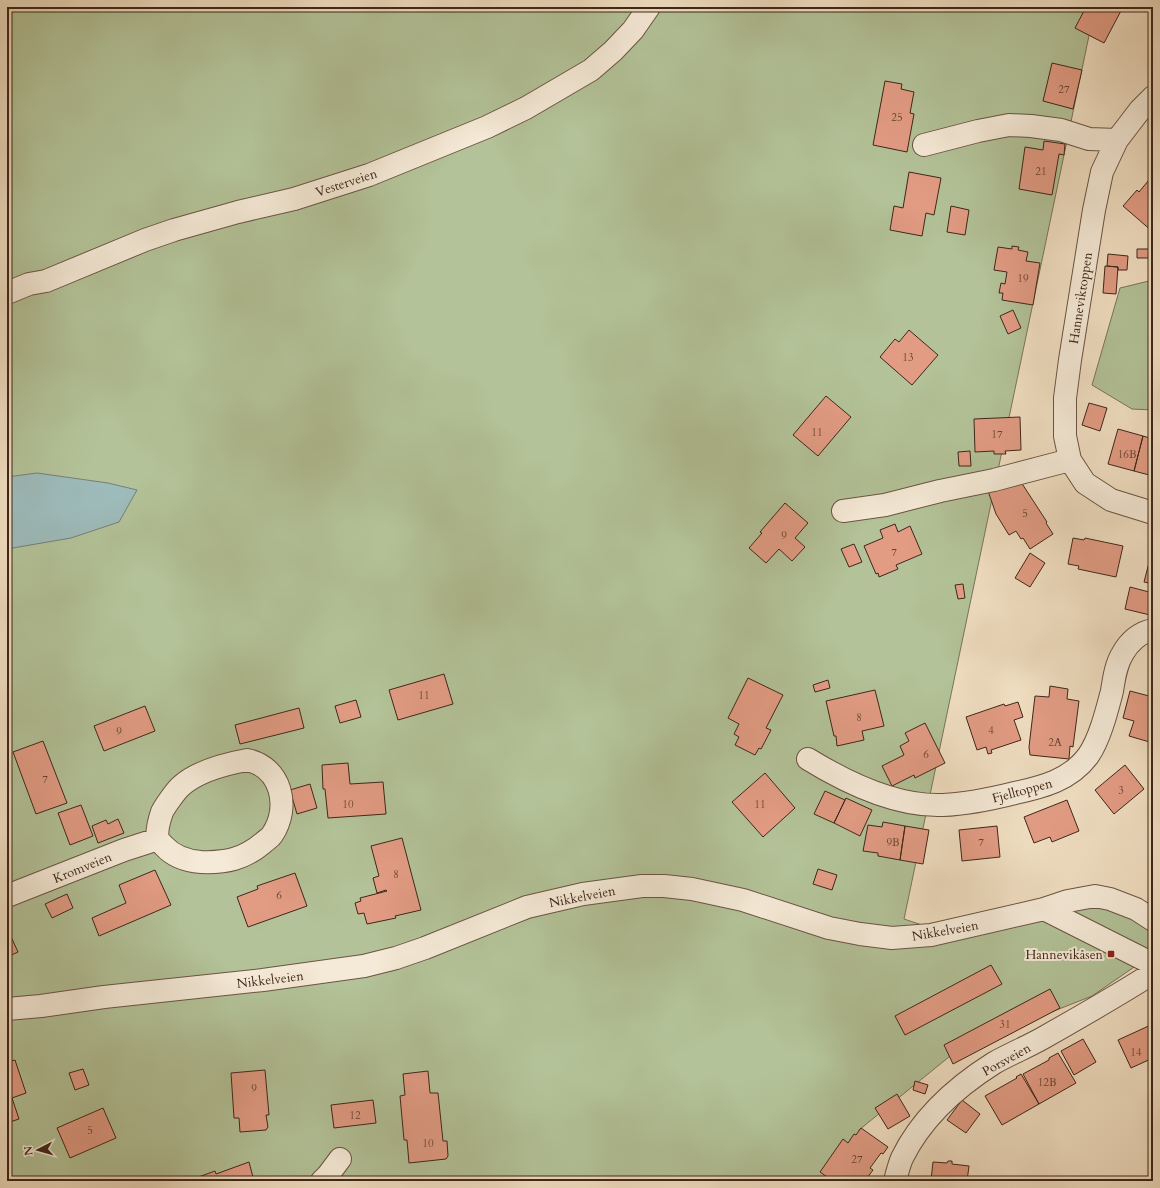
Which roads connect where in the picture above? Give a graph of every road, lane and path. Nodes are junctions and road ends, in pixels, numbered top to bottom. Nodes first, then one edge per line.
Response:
1 (649, 7) edge
2 (1153, 97) edge
3 (1117, 140) junction
4 (924, 145) dead end
5 (7, 293) edge
6 (1070, 460) junction
7 (843, 511) dead end
8 (1153, 513) edge
9 (1153, 630) edge
10 (808, 759) dead end
11 (158, 839) junction
12 (7, 896) edge
13 (1044, 909) junction
14 (1153, 920) edge
15 (1153, 964) edge
16 (1153, 974) edge
17 (7, 1009) edge
18 (340, 1159) dead end
19 (322, 1181) edge
20 (895, 1181) edge

1 - 5 street, Vesterveien
2 - 3 street, Hanneviktoppen
3 - 4 street
3 - 6 street, Hanneviktoppen
6 - 7 street
6 - 8 street, Hanneviktoppen
9 - 10 street, Fjelltoppen
11 - 11 street
11 - 12 street, Kromveien
13 - 14 street, Nikkelveien
13 - 15 street
13 - 17 street, Nikkelveien
16 - 20 street, Porsveien
18 - 19 street

